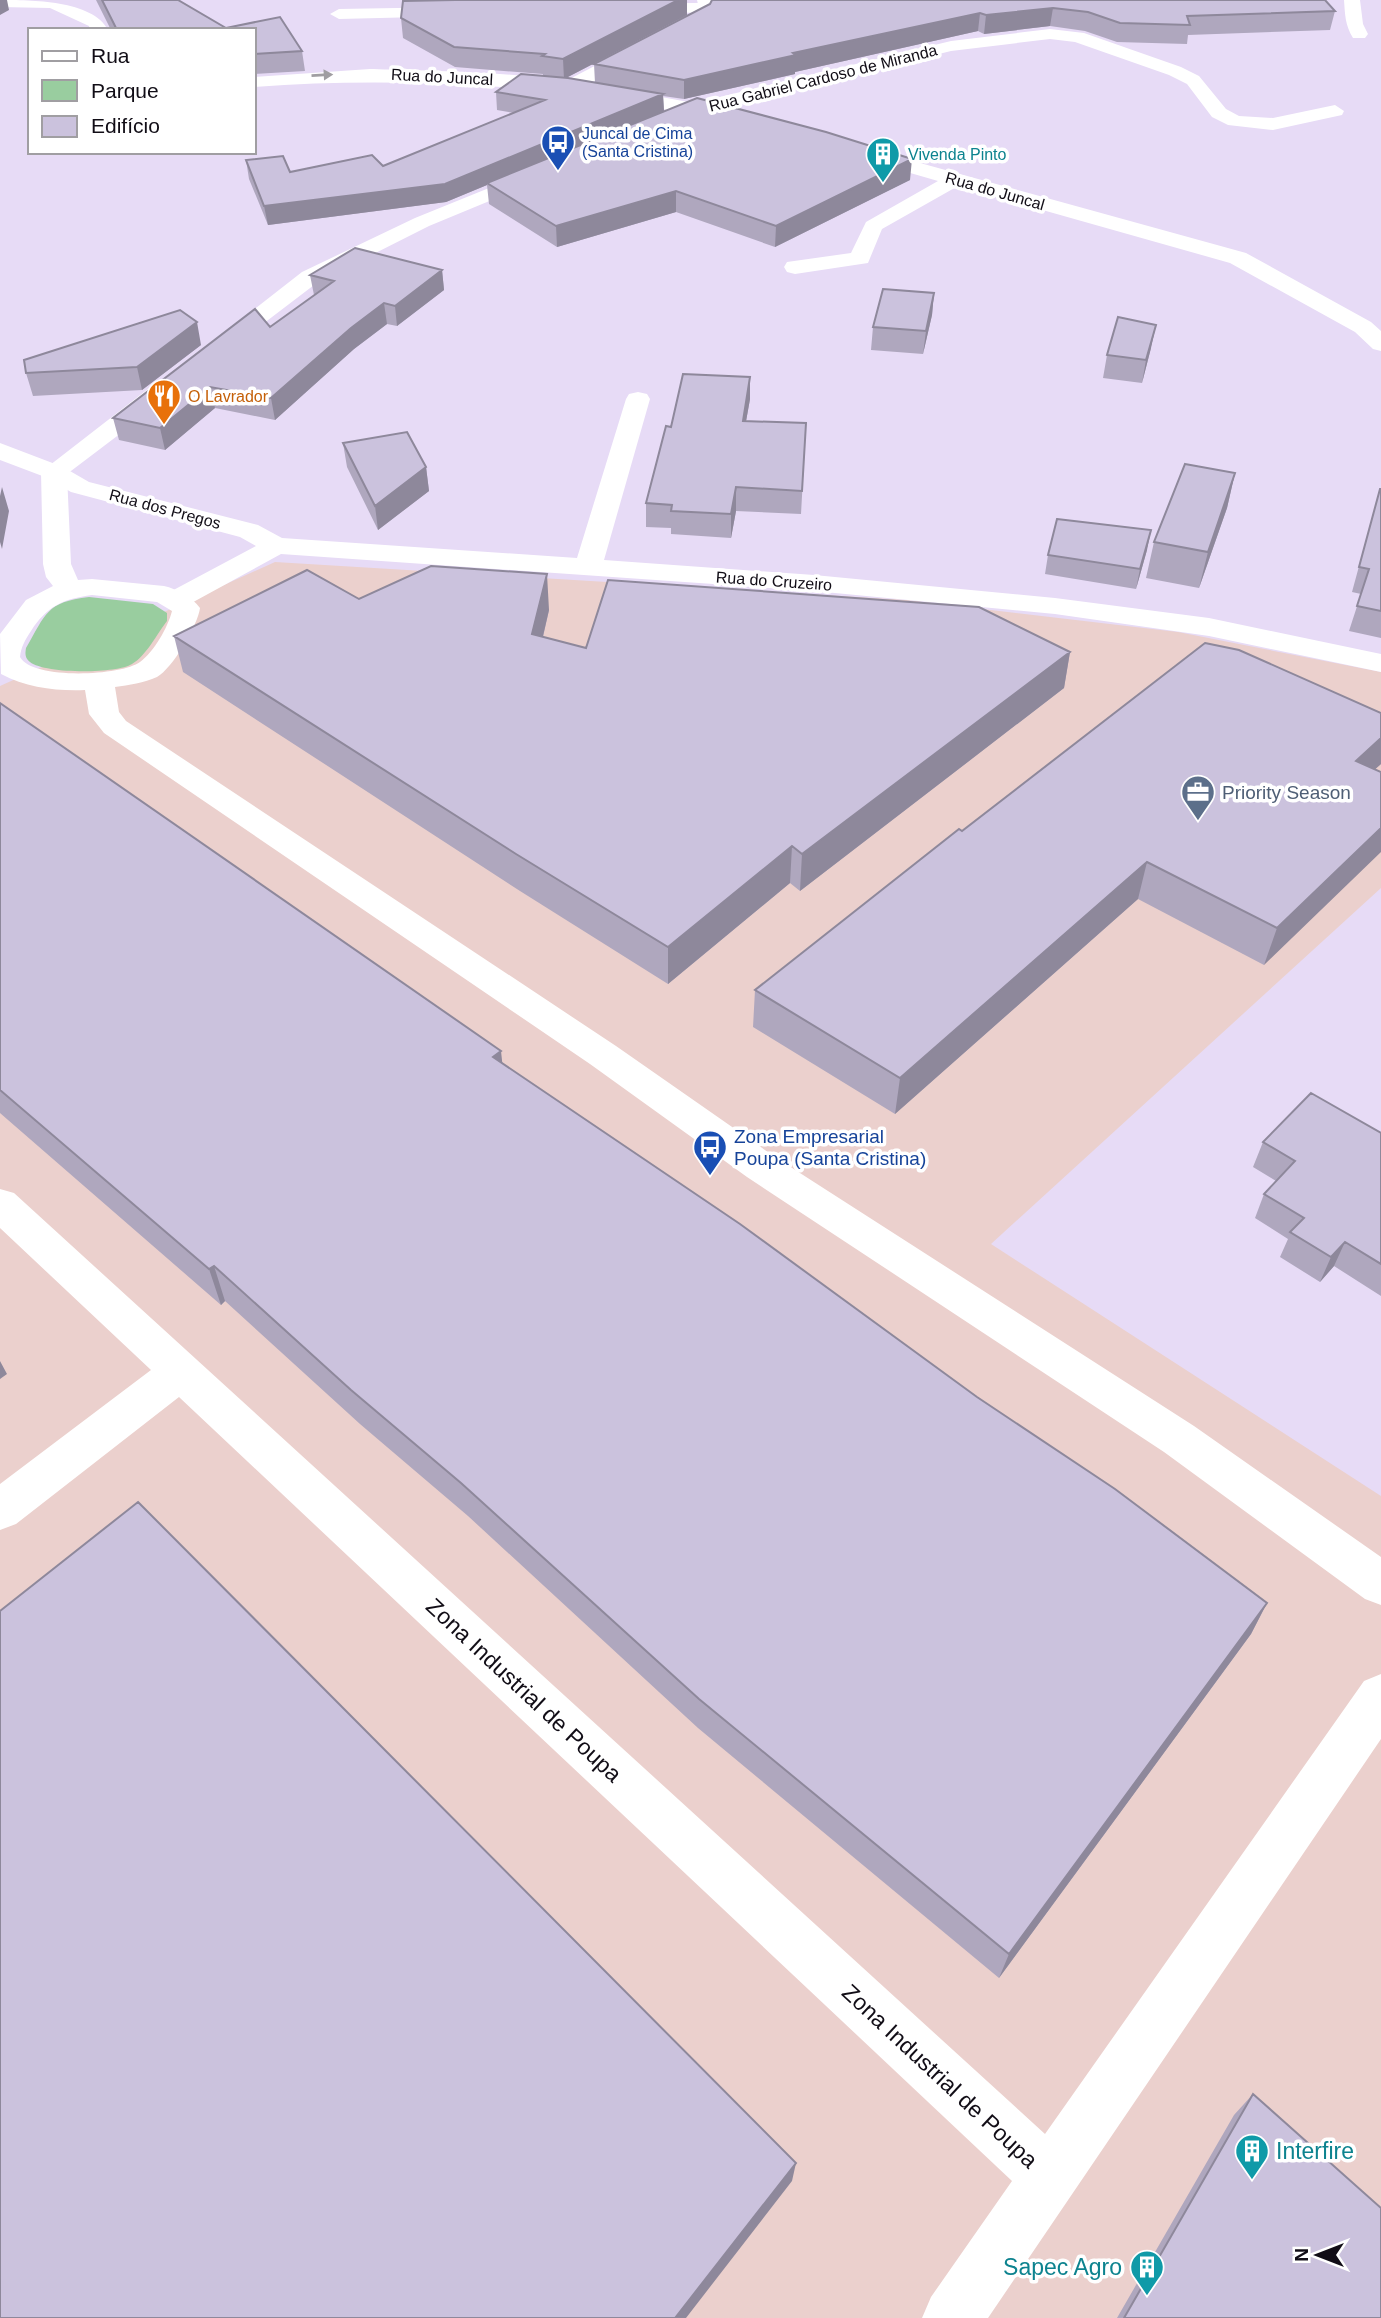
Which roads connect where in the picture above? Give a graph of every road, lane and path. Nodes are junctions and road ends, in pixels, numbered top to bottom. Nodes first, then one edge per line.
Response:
1 (1352, 0) edge
2 (0, 2) edge
3 (706, 4) edge
4 (774, 6) edge
5 (612, 10) edge
6 (475, 12) edge
7 (339, 14) dead end
8 (98, 28) edge
9 (1359, 34) dead end
10 (256, 82) edge
11 (569, 87) junction
12 (694, 109) junction
13 (1335, 111) dead end
14 (739, 118) edge
15 (659, 124) edge
16 (839, 146) edge
17 (552, 169) edge
18 (954, 180) junction
19 (795, 267) dead end
20 (1381, 344) edge
21 (204, 358) edge
22 (172, 383) edge
23 (638, 399) dead end
24 (0, 451) edge
25 (54, 472) junction
26 (276, 547) junction
27 (589, 568) junction
28 (70, 589) junction
29 (176, 600) junction
30 (1381, 663) edge
31 (5, 671) edge
32 (99, 683) junction
33 (0, 1204) edge
34 (180, 1371) junction
35 (0, 1510) edge
36 (1381, 1584) edge
37 (1381, 1697) edge
38 (1048, 2176) junction
39 (951, 2318) edge

1 - 9 street
2 - 8 street
3 - 4 street
3 - 5 street
3 - 11 street
6 - 7 street
10 -> 11 street, Rua do Juncal
11 - 12 street, Rua do Juncal
12 - 13 street, Rua Gabriel Cardoso de Miranda
12 - 14 street, Rua do Juncal
12 - 15 street
16 - 18 street, Rua do Juncal
17 - 21 street
18 - 19 street
18 - 20 street, Rua do Juncal
22 - 25 street
23 - 27 street
24 - 25 street, Rua dos Pregos
25 - 26 street, Rua dos Pregos
25 - 28 street
26 - 27 street, Rua do Cruzeiro
26 - 29 street
27 - 30 street, Rua do Cruzeiro
28 - 29 street
28 - 31 street
29 - 32 street
31 - 32 street
32 - 36 street
33 - 34 street, Zona Industrial de Poupa
34 - 35 street
34 - 38 street, Zona Industrial de Poupa
37 - 38 street
38 - 39 street

